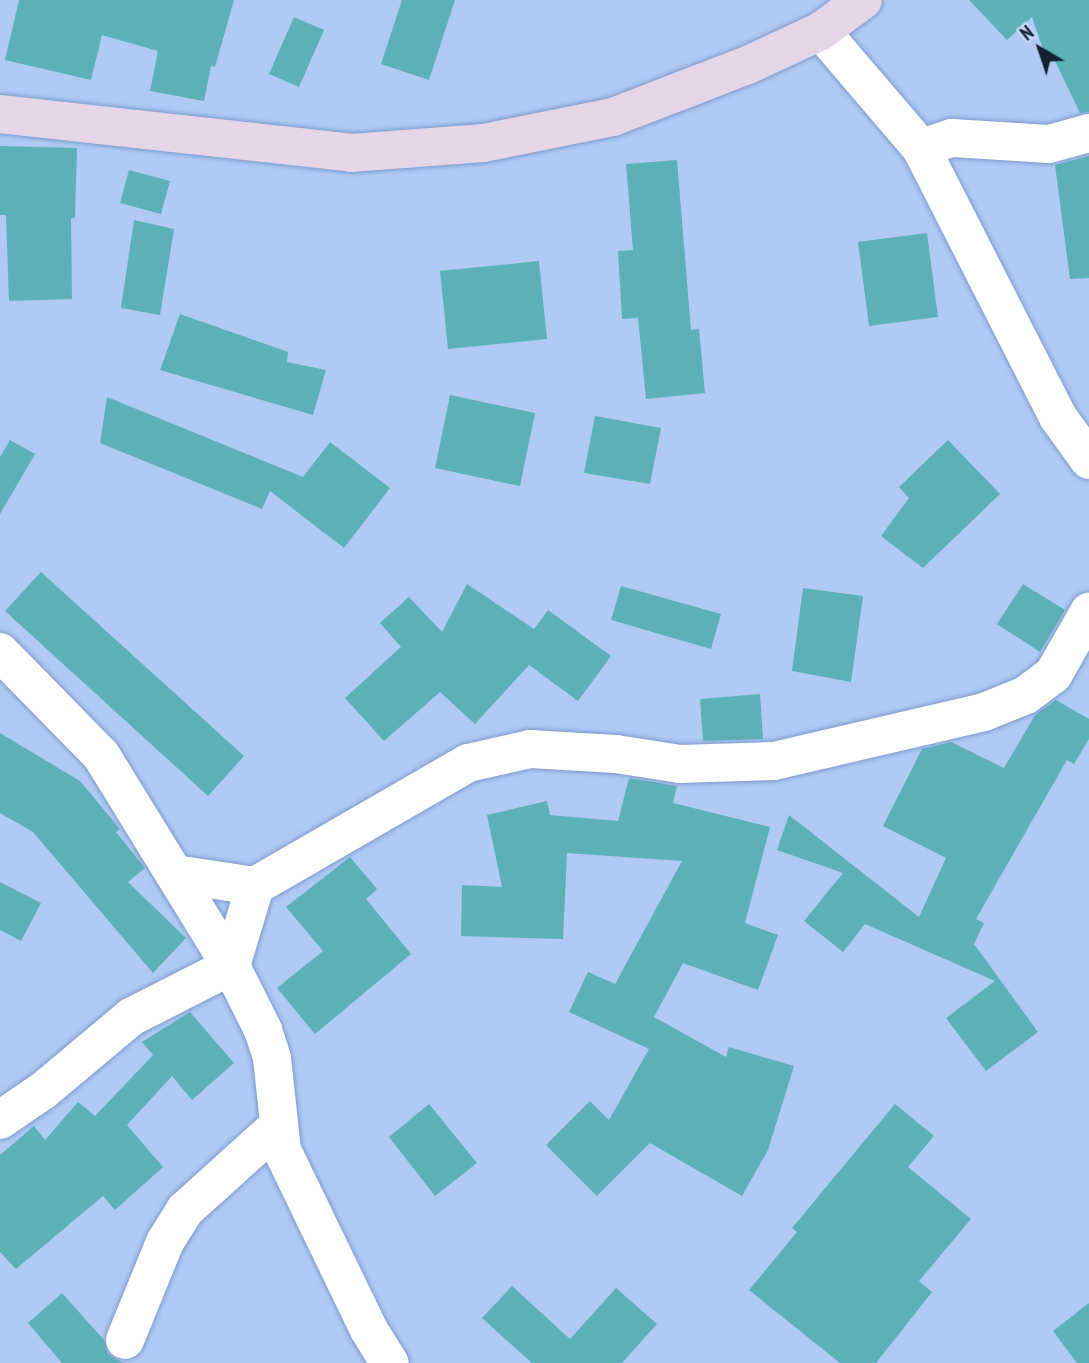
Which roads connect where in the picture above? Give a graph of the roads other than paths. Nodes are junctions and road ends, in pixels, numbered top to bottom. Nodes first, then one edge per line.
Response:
1 (863, 0) edge
2 (821, 31) junction
3 (0, 114) edge
4 (1089, 133) edge
5 (921, 148) junction
6 (1089, 460) edge
7 (1089, 612) edge
8 (0, 652) edge
9 (175, 874) junction
10 (255, 886) junction
11 (231, 966) junction
12 (0, 1120) edge
13 (278, 1126) junction
14 (125, 1340) dead end
15 (390, 1363) edge

1 - 2 street
2 - 3 street
2 - 5 street
4 - 5 street
5 - 6 street
7 - 10 street
8 - 9 street
9 - 10 street
9 - 11 street
10 - 11 street
11 - 12 street
11 - 13 street
13 - 14 street
13 - 15 street

